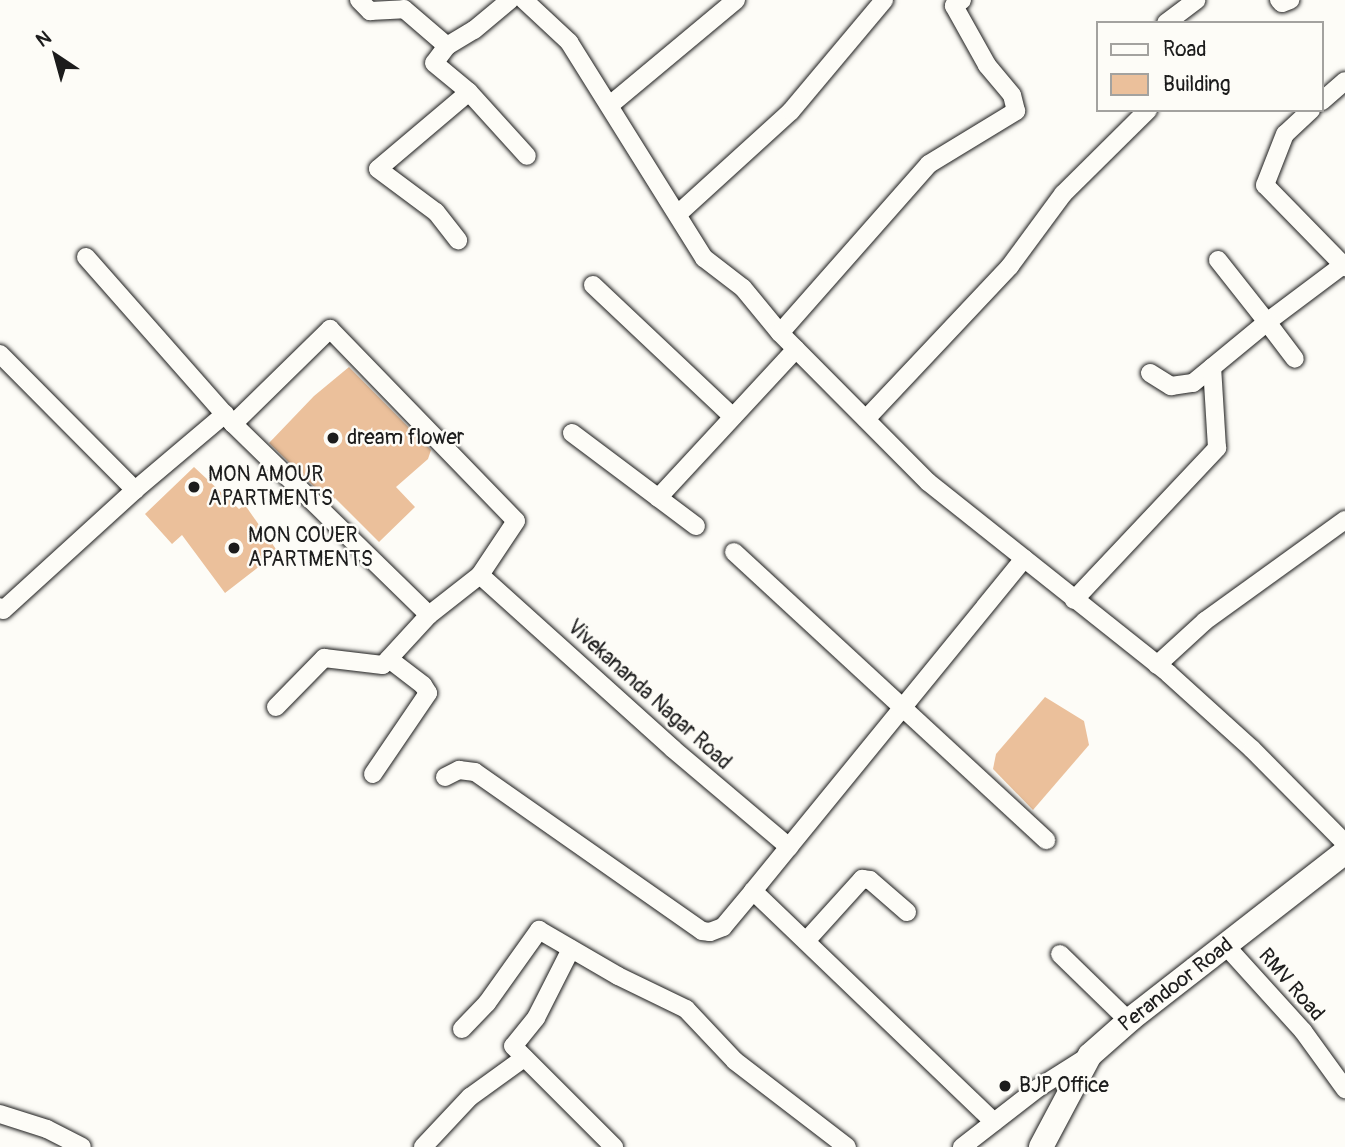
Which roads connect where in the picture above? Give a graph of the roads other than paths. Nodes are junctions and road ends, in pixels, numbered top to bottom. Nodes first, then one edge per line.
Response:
1 (359, 0) edge
2 (510, 0) edge
3 (524, 0) edge
4 (736, 0) edge
5 (884, 0) edge
6 (962, 0) edge
7 (1196, 0) edge
8 (1279, 0) edge
9 (1290, 0) edge
10 (1169, 21) edge
11 (447, 46) junction
12 (1345, 81) edge
13 (469, 92) junction
14 (1324, 99) edge
15 (610, 105) junction
16 (1146, 112) edge
17 (1309, 112) edge
18 (527, 156) dead end
19 (679, 213) junction
20 (458, 240) dead end
21 (86, 257) dead end
22 (1217, 260) dead end
23 (1344, 266) edge
24 (593, 285) dead end
25 (1267, 321) junction
26 (780, 333) junction
27 (796, 349) junction
28 (0, 354) edge
29 (1295, 359) dead end
30 (1212, 367) junction
31 (1150, 373) dead end
32 (733, 417) junction
33 (229, 419) junction
34 (866, 419) junction
35 (572, 433) dead end
36 (135, 490) junction
37 (658, 498) junction
38 (1345, 520) edge
39 (696, 527) dead end
40 (734, 552) dead end
41 (1024, 559) junction
42 (480, 575) junction
43 (1074, 600) junction
44 (0, 607) edge
45 (429, 615) junction
46 (389, 659) junction
47 (1157, 664) junction
48 (276, 707) dead end
49 (901, 709) junction
50 (373, 774) dead end
51 (445, 777) dead end
52 (1046, 840) dead end
53 (1345, 843) edge
54 (789, 847) junction
55 (1345, 852) edge
56 (753, 891) junction
57 (907, 912) dead end
58 (806, 941) junction
59 (1226, 946) junction
60 (571, 949) junction
61 (1060, 954) dead end
62 (1129, 1021) junction
63 (462, 1029) dead end
64 (1090, 1055) junction
65 (524, 1058) junction
66 (1345, 1089) edge
67 (0, 1114) edge
68 (994, 1122) junction
69 (82, 1147) edge
70 (423, 1147) edge
71 (614, 1147) edge
72 (847, 1147) edge
73 (962, 1147) edge
74 (1041, 1147) edge

1 - 11 street
2 - 11 street
3 - 15 street
4 - 15 street
5 - 19 street
6 - 26 street
7 - 10 street
8 - 9 street
11 - 13 street
12 - 14 street
13 - 18 street
13 - 20 street
15 - 19 street
16 - 34 street
17 - 23 street
19 - 26 street
21 - 33 street
22 - 25 street
23 - 25 street
24 - 32 street
25 - 29 street
25 - 30 street
26 - 27 street
27 - 32 street
27 - 34 street
28 - 36 street
30 - 31 street
30 - 43 street
32 - 37 street
33 - 36 street
33 - 42 street
33 - 45 street
34 - 41 street
35 - 37 street
36 - 44 street
37 - 39 street
38 - 47 street
40 - 49 street
41 - 43 street
41 - 49 street
42 - 45 street
42 - 54 street, Vivekananda Nagar Road
43 - 47 street
45 - 46 street
46 - 48 street
46 - 50 street
47 - 53 street
49 - 52 street
49 - 54 street
51 - 56 street
54 - 56 street
55 - 59 main road, Perandoor Road
56 - 58 street
57 - 58 street
58 - 68 street
59 - 62 main road, Perandoor Road
59 - 66 street, RMV Road
60 - 63 street
60 - 65 street
60 - 72 street
61 - 62 street
62 - 64 main road, Perandoor Road
64 - 68 street
64 - 74 main road, Perandoor Road
65 - 70 street
65 - 71 street
67 - 69 street
68 - 73 street

